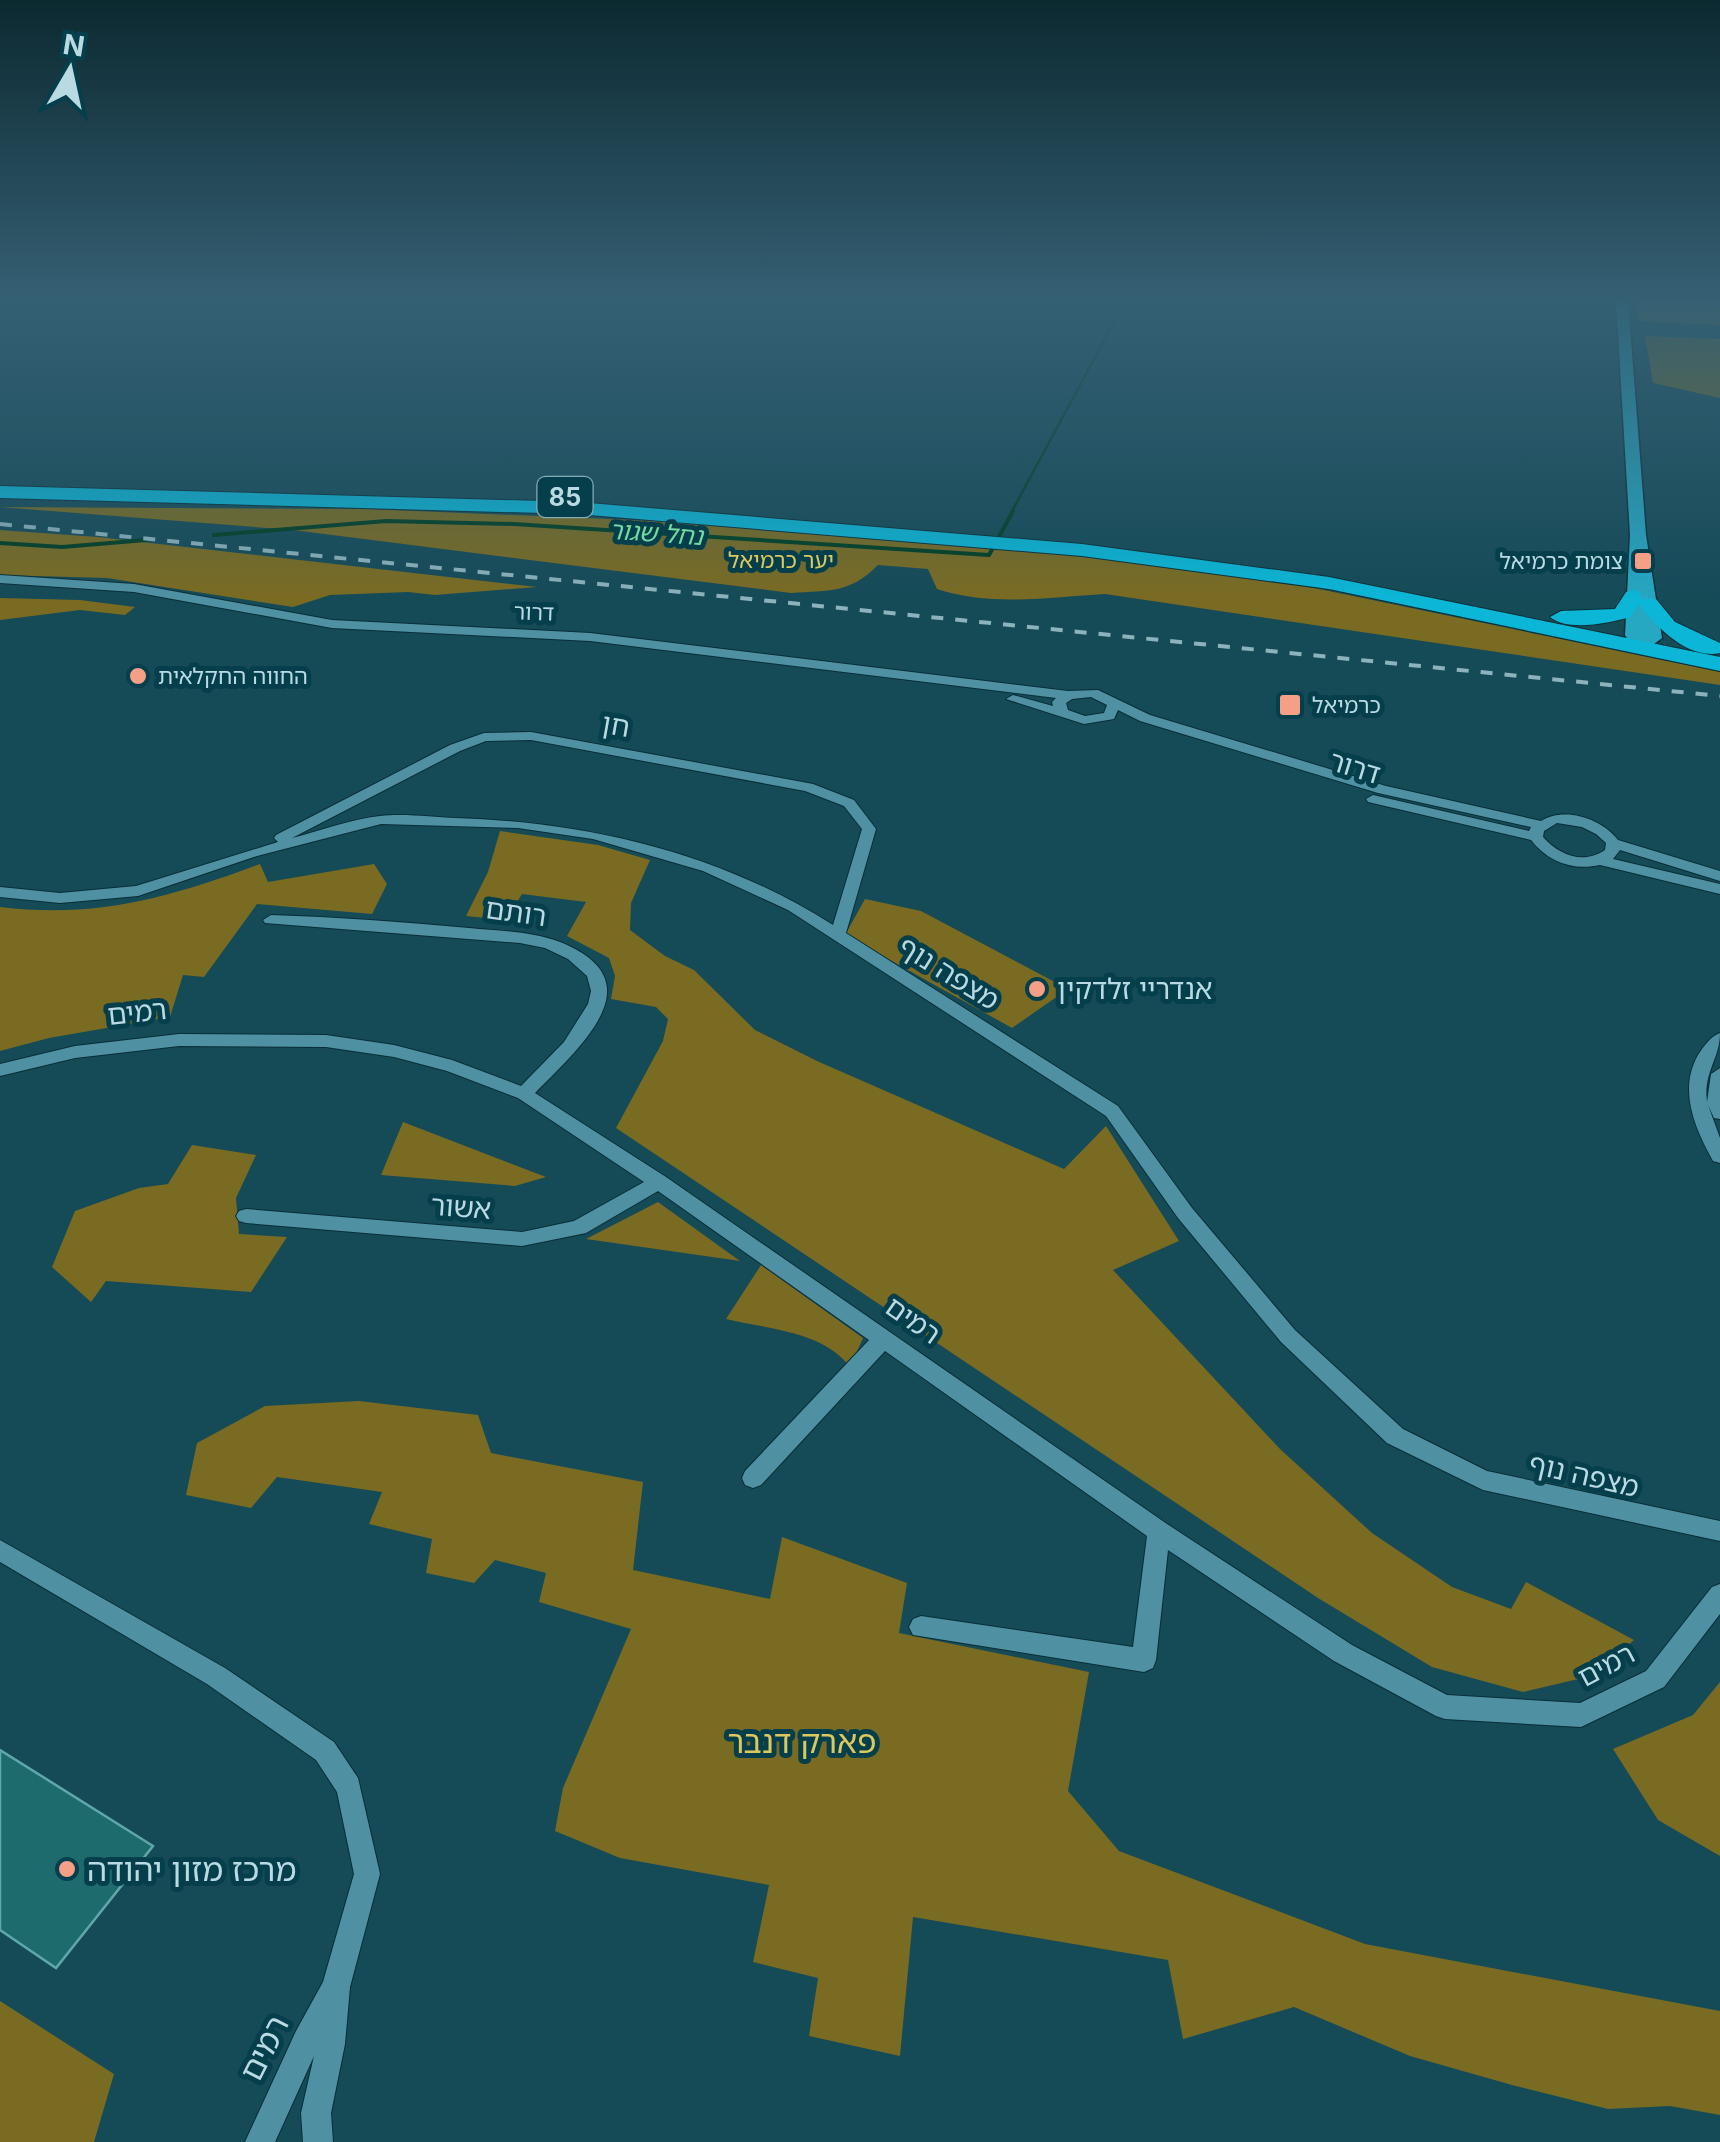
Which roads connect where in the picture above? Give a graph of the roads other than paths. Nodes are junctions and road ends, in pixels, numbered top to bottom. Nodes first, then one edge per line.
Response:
1 (1629, 400) edge
2 (0, 484) edge
3 (0, 492) edge
4 (998, 537) junction
5 (0, 579) edge
6 (0, 587) edge
7 (1641, 600) junction
8 (1547, 616) junction
9 (1643, 640) junction
10 (1720, 651) edge
11 (1720, 664) edge
12 (1068, 694) junction
13 (1062, 712) junction
14 (1109, 712) junction
15 (1538, 831) junction
16 (1613, 844) junction
17 (252, 853) junction
18 (1600, 860) junction
19 (1720, 876) edge
20 (1720, 889) edge
21 (0, 892) edge
22 (271, 920) dead end
23 (838, 936) junction
24 (1720, 1039) edge
25 (0, 1070) edge
26 (1720, 1074) edge
27 (524, 1094) junction
28 (1720, 1114) edge
29 (1720, 1156) edge
30 (659, 1182) junction
31 (246, 1216) dead end
32 (883, 1339) junction
33 (753, 1478) dead end
34 (1720, 1531) edge
35 (1159, 1532) junction
36 (0, 1550) edge
37 (1720, 1595) edge
38 (921, 1627) dead end
39 (336, 1987) junction
40 (260, 2142) edge
41 (318, 2142) edge

1 - 7 main road
2 - 4 highway, 85
3 - 4 highway, 85
4 - 8 highway, 85
4 - 9 highway, 85
5 - 12 street, דרור
6 - 13 street, דרור
7 - 8 highway
7 - 9 main road
7 - 10 highway
8 - 9 highway, 85
9 - 10 highway, 85
9 - 11 highway, 85
12 - 13 street
12 - 14 street, דרור
13 - 14 street, דרור
14 - 15 street, דרור
15 - 16 street
15 - 18 street
16 - 18 street
16 - 19 street
17 - 21 street, מצפה נוף
17 - 23 street, מצפה נוף
17 - 23 street, חן
18 - 20 street
22 - 27 street, רותם
23 - 34 street, מצפה נוף
24 - 29 street
25 - 27 street, רמים
26 - 28 street
27 - 30 street, רמים
30 - 31 street, אשור
30 - 32 street, רמים
32 - 33 street
32 - 35 street, רמים
35 - 37 street, רמים
35 - 38 street
36 - 39 street, רמים
39 - 40 street, רמים
39 - 41 street, רמים

